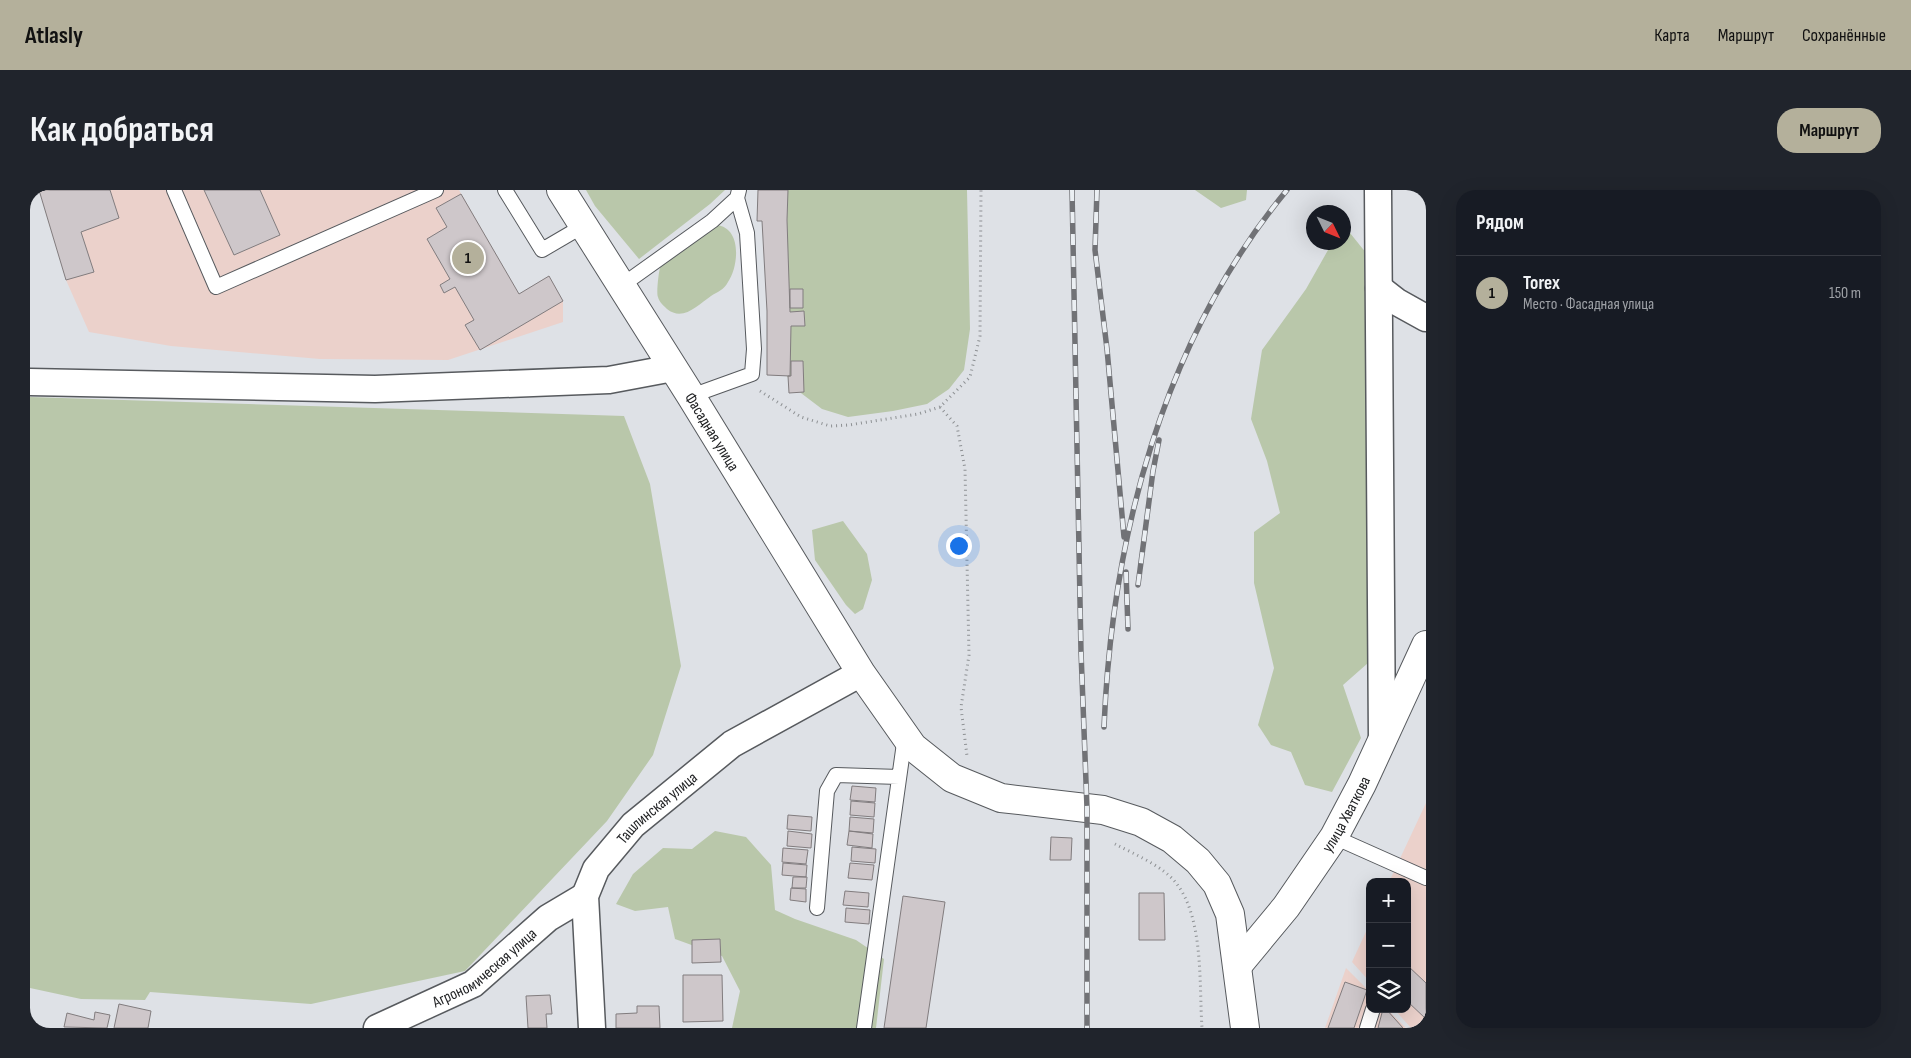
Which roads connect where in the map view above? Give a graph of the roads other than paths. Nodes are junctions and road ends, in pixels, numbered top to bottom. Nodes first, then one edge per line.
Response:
1 (174, 190) edge
2 (436, 190) edge
3 (505, 190) edge
4 (561, 190) edge
5 (1378, 190) edge
6 (738, 194) edge
7 (410, 195) edge
8 (584, 226) junction
9 (621, 286) junction
10 (1379, 288) junction
11 (1426, 318) edge
12 (673, 368) junction
13 (30, 382) edge
14 (691, 396) junction
15 (1426, 645) edge
16 (862, 673) junction
17 (905, 735) junction
18 (1382, 740) junction
19 (899, 777) junction
20 (1334, 837) junction
21 (1426, 878) edge
22 (585, 896) junction
23 (817, 908) dead end
24 (1238, 965) junction
25 (1372, 1013) edge
26 (377, 1028) edge
27 (592, 1028) edge
28 (864, 1028) edge
29 (1245, 1028) edge
30 (1367, 1028) edge

1 - 7 lane
2 - 7 lane
3 - 8 lane
4 - 8 main road, Фасадная улица
5 - 10 street
6 - 9 lane
6 - 14 lane
8 - 9 main road, Фасадная улица
9 - 12 main road, Фасадная улица
10 - 11 street
10 - 18 street
12 - 13 street
12 - 14 main road, Фасадная улица
14 - 16 main road, Фасадная улица
15 - 18 main road, улица Хваткова
16 - 17 main road, Фасадная улица
16 - 22 street, Ташлинская улица
17 - 19 lane
17 - 24 main road, Фасадная улица
18 - 20 main road, улица Хваткова
19 - 23 lane
19 - 28 lane
20 - 21 lane
20 - 24 main road, улица Хваткова
22 - 26 street, Агрономическая улица
22 - 27 street, Ташлинская улица
24 - 29 main road, Фасадная улица
25 - 30 lane

